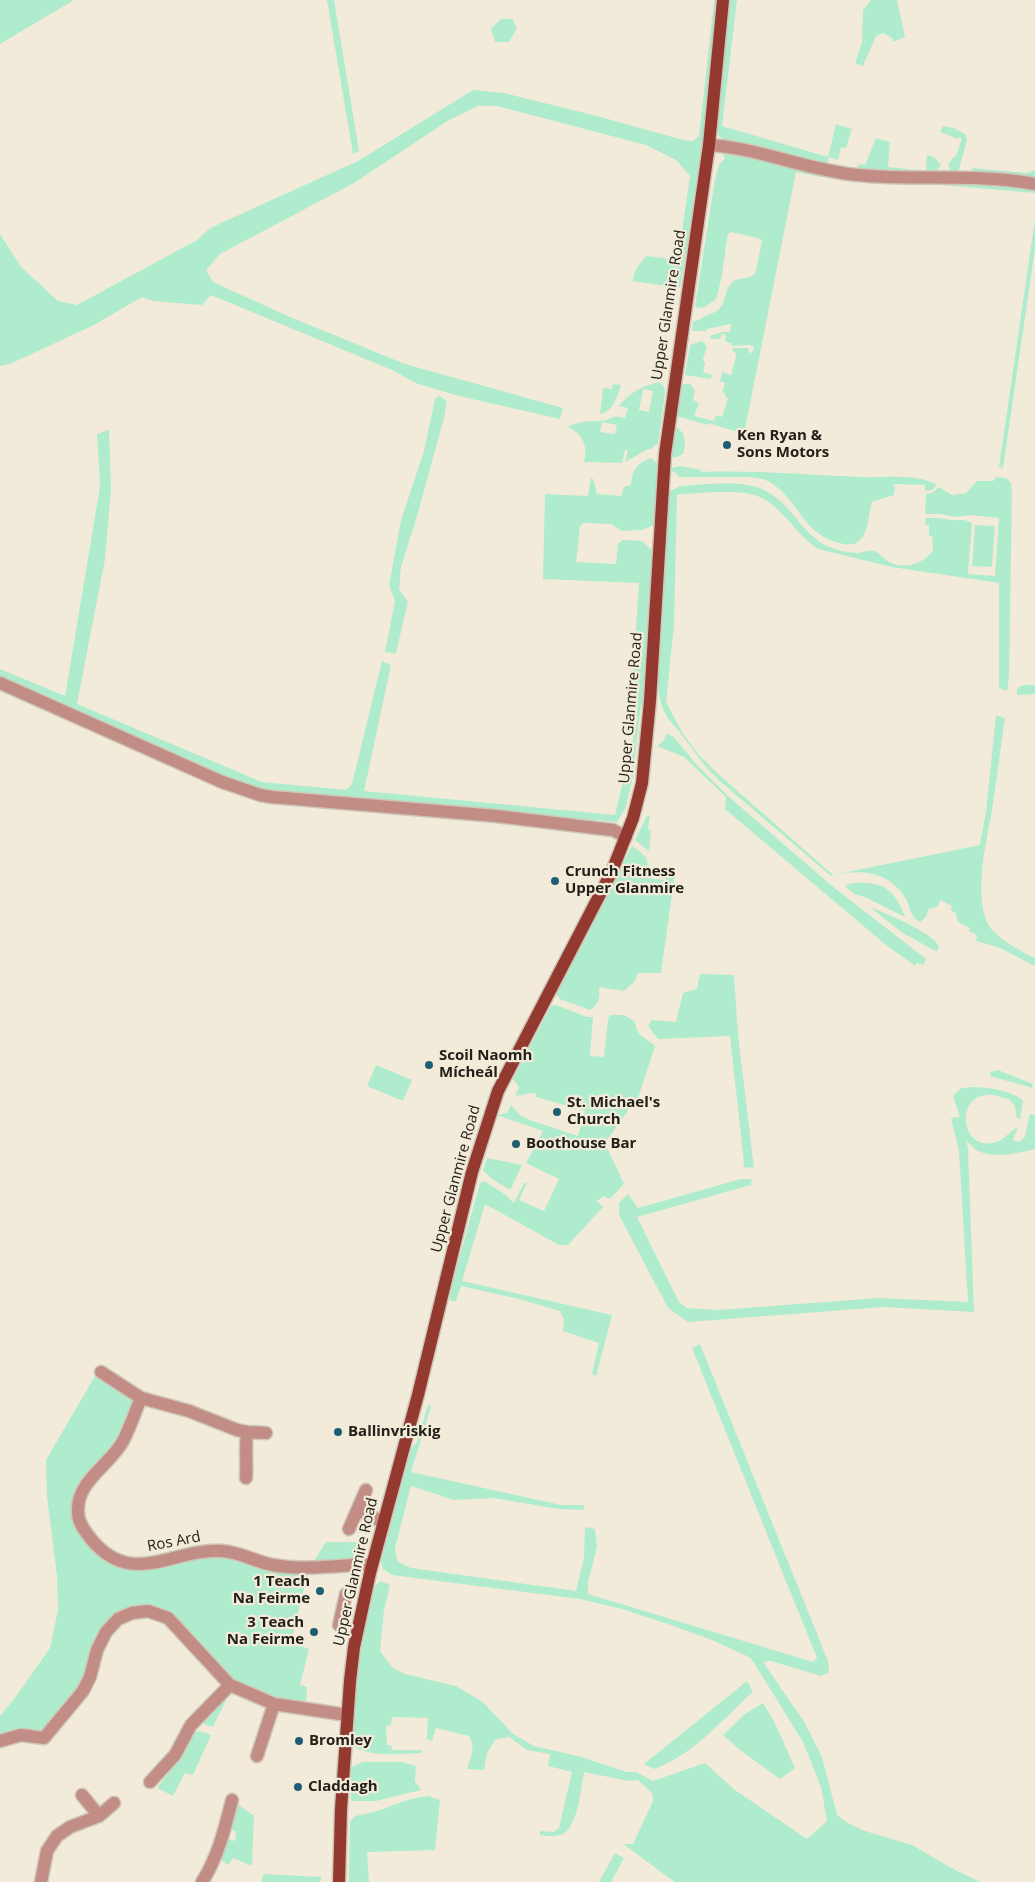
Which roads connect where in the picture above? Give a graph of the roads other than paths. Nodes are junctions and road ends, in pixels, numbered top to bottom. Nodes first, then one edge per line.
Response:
1 (723, 0) edge
2 (709, 145) junction
3 (1035, 184) edge
4 (0, 683) edge
5 (626, 837) junction
6 (101, 1372) dead end
7 (140, 1398) junction
8 (247, 1432) junction
9 (266, 1433) dead end
10 (246, 1478) dead end
11 (366, 1490) dead end
12 (358, 1510) junction
13 (383, 1522) junction
14 (350, 1529) dead end
15 (372, 1564) junction
16 (346, 1594) dead end
17 (342, 1611) junction
18 (360, 1616) junction
19 (339, 1624) dead end
20 (230, 1685) junction
21 (274, 1704) junction
22 (347, 1715) junction
23 (0, 1741) edge
24 (257, 1756) dead end
25 (150, 1782) dead end
26 (82, 1795) dead end
27 (232, 1800) dead end
28 (114, 1803) dead end
29 (99, 1816) junction
30 (41, 1882) edge
31 (202, 1882) edge
32 (339, 1882) edge

1 - 2 main road, Upper Glanmire Road
2 - 3 street
2 - 5 main road, Upper Glanmire Road
4 - 5 street
5 - 13 main road, Upper Glanmire Road
6 - 7 street
7 - 8 street
7 - 15 street, Ros Ard
8 - 9 street
8 - 10 street
11 - 12 street
12 - 13 street
12 - 14 street
13 - 15 main road, Upper Glanmire Road
15 - 18 main road, Upper Glanmire Road
16 - 17 street
17 - 18 street
17 - 19 street
18 - 22 main road, Upper Glanmire Road
20 - 21 street
20 - 23 street
20 - 25 street
21 - 22 street
21 - 24 street
22 - 32 main road, Upper Glanmire Road
26 - 29 street
27 - 31 street
28 - 29 street
29 - 30 street

